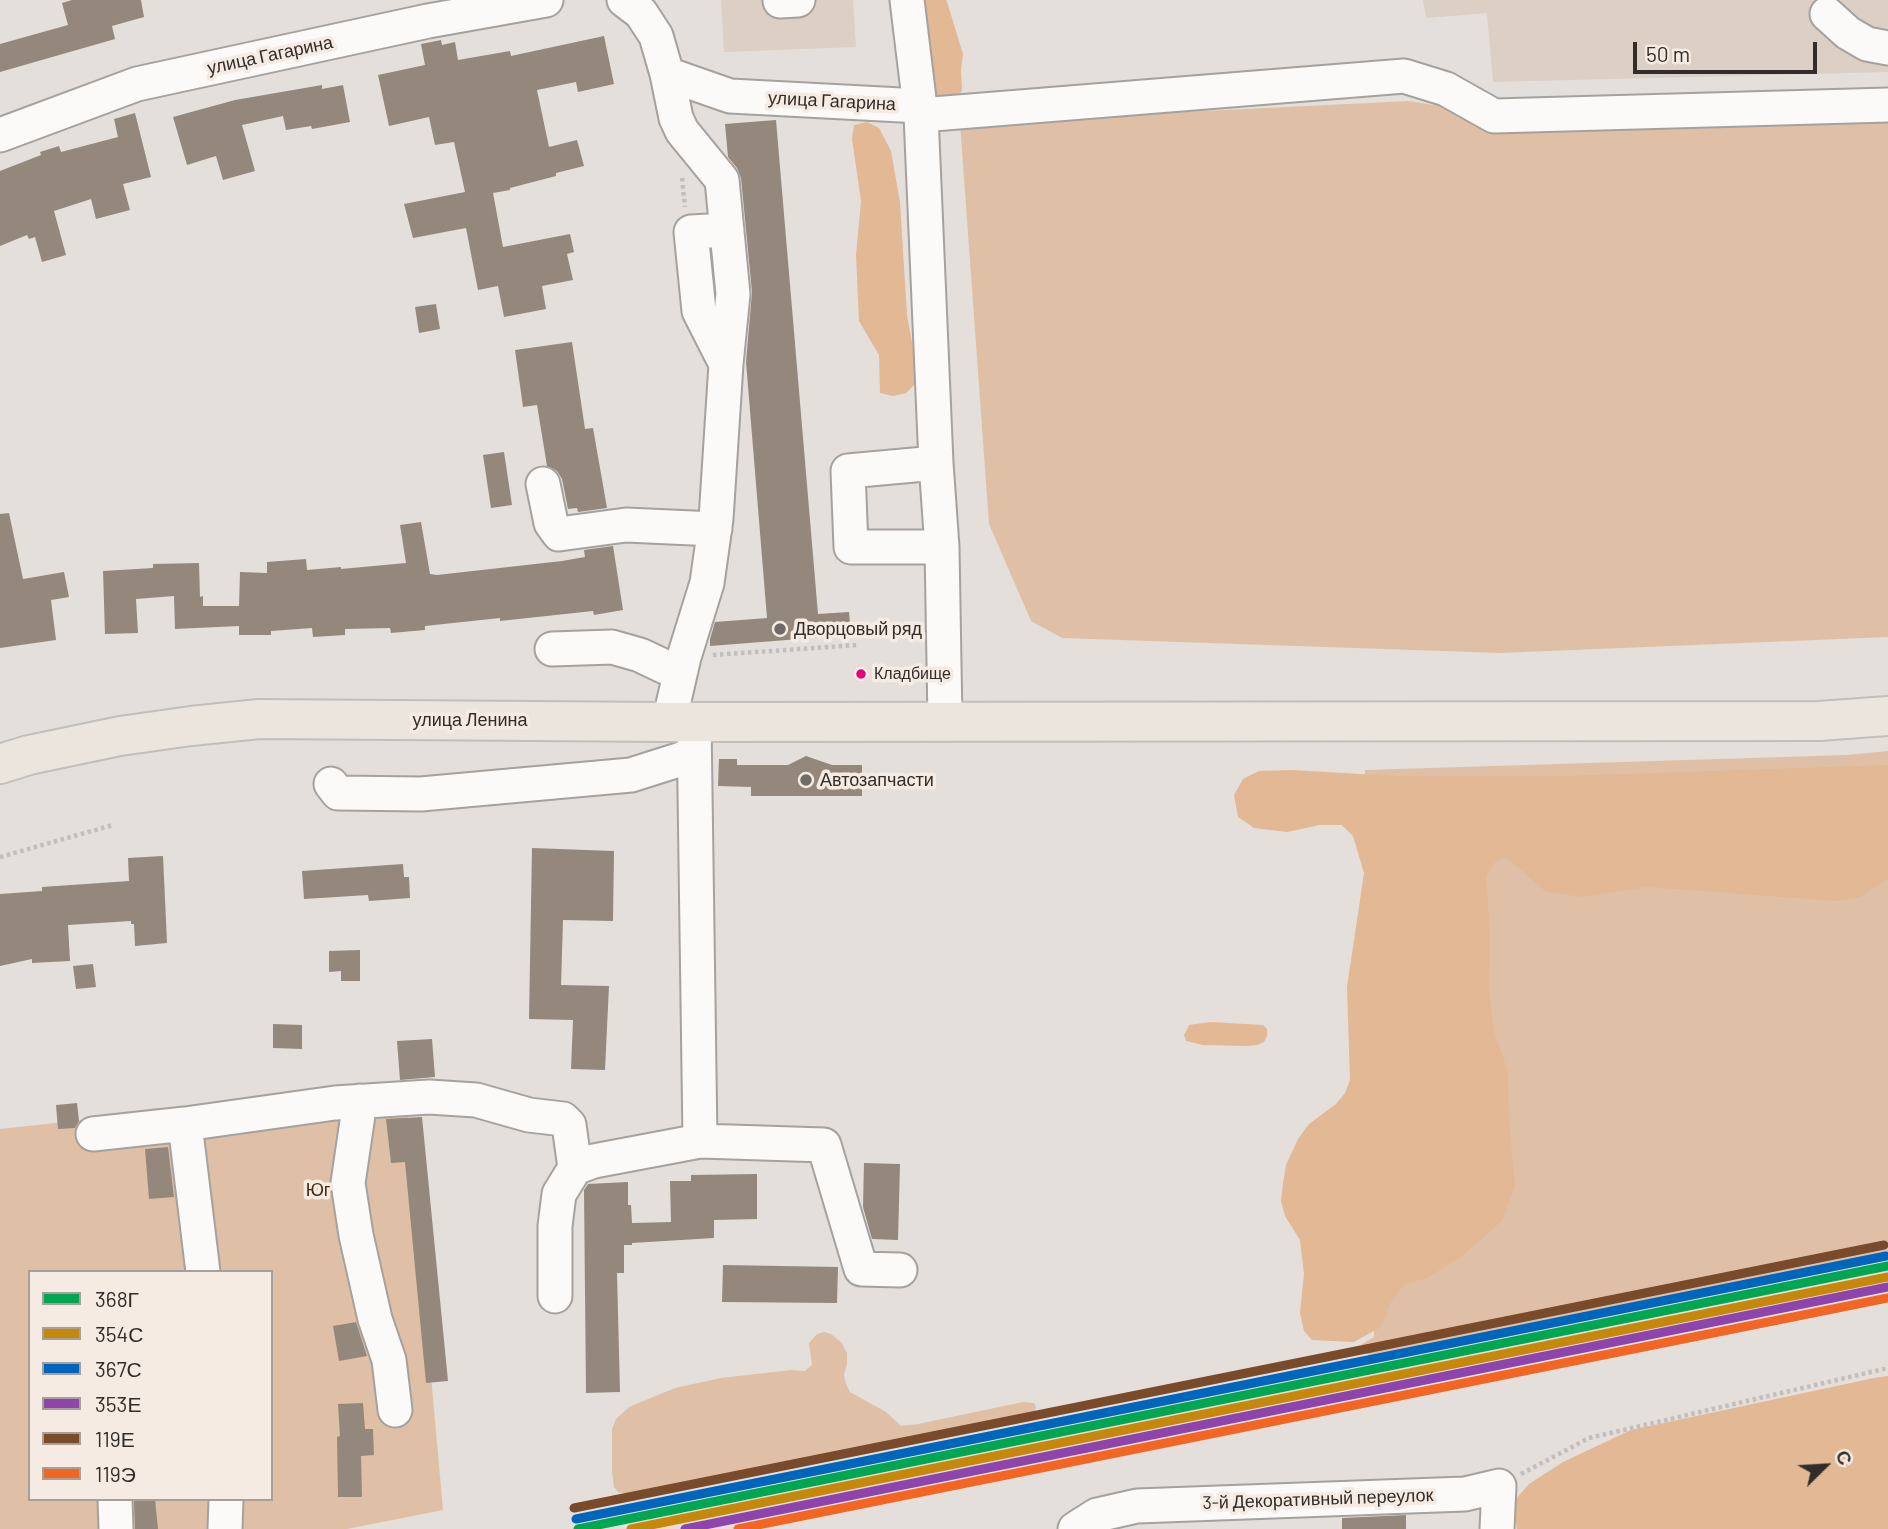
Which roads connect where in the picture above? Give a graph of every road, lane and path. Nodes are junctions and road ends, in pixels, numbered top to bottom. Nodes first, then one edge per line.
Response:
1 (547, 0) edge
2 (624, 0) edge
3 (907, 0) edge
4 (1827, 14) dead end
5 (1888, 48) edge
6 (667, 74) junction
7 (1888, 104) edge
8 (921, 110) junction
9 (0, 135) edge
10 (936, 463) junction
11 (542, 484) dead end
12 (715, 529) junction
13 (942, 547) junction
14 (858, 645) dead end
15 (552, 649) dead end
16 (682, 666) junction
17 (1888, 716) edge
18 (945, 721) junction
19 (686, 733) junction
20 (0, 764) edge
21 (331, 784) dead end
22 (113, 825) dead end
23 (0, 857) edge
24 (360, 1101) junction
25 (185, 1124) junction
26 (93, 1134) dead end
27 (700, 1141) junction
28 (575, 1168) junction
29 (203, 1270) edge
30 (900, 1270) dead end
31 (555, 1296) dead end
32 (1888, 1368) edge
33 (395, 1410) dead end
34 (1499, 1486) junction
35 (115, 1501) edge
36 (226, 1501) edge
37 (1090, 1524) edge
38 (116, 1529) edge
39 (225, 1529) edge
40 (1496, 1529) edge

1 - 9 street, улица Гагарина
2 - 6 street
3 - 8 street
4 - 5 street
6 - 8 street, улица Гагарина
6 - 12 street
7 - 8 street, улица Гагарина
8 - 10 street
10 - 13 street
10 - 13 street
11 - 12 street
12 - 16 street
13 - 18 street
14 - 16 path
15 - 16 street
16 - 19 street
17 - 18 main road, улица Ленина
18 - 19 main road, улица Ленина
19 - 20 main road, улица Ленина
19 - 21 street
19 - 27 street
22 - 23 path
24 - 25 street
24 - 28 street
24 - 33 street
25 - 26 street
25 - 29 street
27 - 28 street
27 - 30 street
28 - 31 street
32 - 34 path
34 - 37 street, 3-й Декоративный переулок
34 - 40 street
35 - 38 street
36 - 39 street

